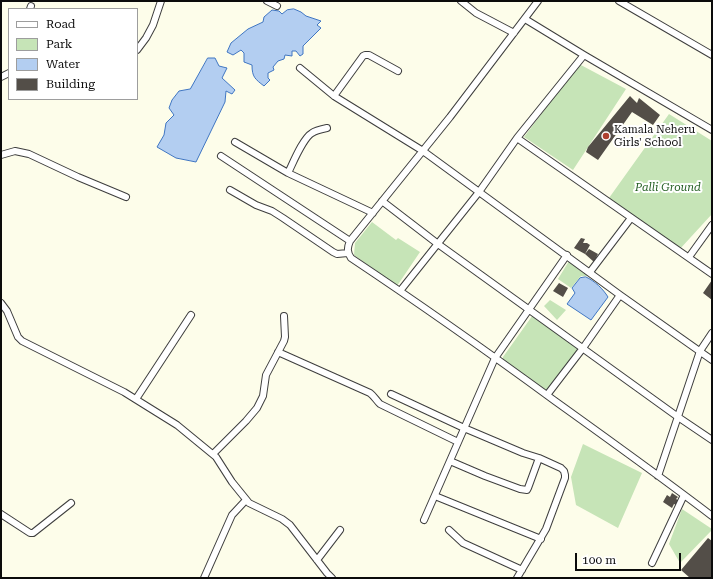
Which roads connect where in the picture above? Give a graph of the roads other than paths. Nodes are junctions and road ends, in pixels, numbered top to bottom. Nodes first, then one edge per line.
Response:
1 (161, 1) edge
2 (267, 1) edge
3 (461, 1) edge
4 (538, 1) edge
5 (619, 1) edge
6 (277, 6) dead end
7 (525, 19) junction
8 (514, 33) junction
9 (138, 49) edge
10 (584, 55) junction
11 (712, 55) edge
12 (300, 68) dead end
13 (398, 71) dead end
14 (334, 96) junction
15 (327, 128) dead end
16 (712, 130) edge
17 (517, 138) junction
18 (235, 142) dead end
19 (423, 151) junction
20 (1, 155) edge
21 (221, 156) dead end
22 (288, 173) junction
23 (230, 190) dead end
24 (479, 192) junction
25 (126, 197) dead end
26 (382, 201) junction
27 (373, 213) junction
28 (631, 218) junction
29 (712, 225) edge
30 (350, 241) junction
31 (438, 244) junction
32 (348, 253) junction
33 (567, 255) junction
34 (689, 257) junction
35 (590, 272) junction
36 (712, 274) edge
37 (400, 291) junction
38 (620, 295) junction
39 (1, 303) edge
40 (529, 309) junction
41 (191, 315) dead end
42 (284, 316) dead end
43 (712, 333) edge
44 (583, 348) junction
45 (700, 351) junction
46 (278, 352) junction
47 (495, 358) junction
48 (712, 360) edge
49 (391, 394) dead end
50 (547, 395) junction
51 (136, 399) junction
52 (678, 417) junction
53 (464, 428) junction
54 (712, 440) edge
55 (458, 442) junction
56 (213, 454) junction
57 (538, 458) junction
58 (450, 461) junction
59 (658, 476) junction
60 (684, 495) junction
61 (434, 496) junction
62 (246, 500) junction
63 (71, 504) dead end
64 (1, 514) edge
65 (712, 516) edge
66 (424, 520) dead end
67 (340, 530) dead end
68 (449, 530) dead end
69 (541, 539) junction
70 (316, 560) junction
71 (652, 563) dead end
72 (522, 570) junction
73 (204, 578) edge
74 (332, 578) edge
75 (517, 578) edge

1 - 9 street
2 - 6 street
3 - 8 street
4 - 7 street
5 - 11 street
7 - 8 street
7 - 10 street
8 - 19 street
10 - 16 street
10 - 17 street
12 - 14 street
13 - 14 street
14 - 19 street
15 - 22 street
17 - 24 street
17 - 28 street
18 - 22 street
19 - 24 street
19 - 26 street
20 - 25 street
21 - 30 street
22 - 27 street
23 - 32 street
24 - 31 street
24 - 33 street
26 - 27 street
26 - 31 street
27 - 30 street
28 - 34 street
28 - 35 street
29 - 34 street
30 - 32 street
31 - 37 street
31 - 40 street
32 - 37 street
33 - 35 street
33 - 40 street
34 - 36 street
35 - 38 street
37 - 47 street
38 - 44 street
38 - 45 street
39 - 51 street
40 - 44 street
40 - 47 street
41 - 51 street
42 - 46 street
43 - 45 street
44 - 50 street
44 - 52 street
45 - 48 street
45 - 52 street
46 - 55 street
46 - 56 street
47 - 50 street
47 - 53 street
49 - 53 street
50 - 59 street
51 - 56 street
52 - 54 street
52 - 59 street
53 - 55 street
53 - 57 street
55 - 58 street
56 - 62 street
57 - 58 street
57 - 69 street
58 - 61 street
59 - 60 street
60 - 65 street
60 - 71 street
61 - 66 street
61 - 69 street
62 - 70 street
62 - 73 street
63 - 64 street
67 - 70 street
68 - 72 street
69 - 72 street
70 - 74 street
72 - 75 street

